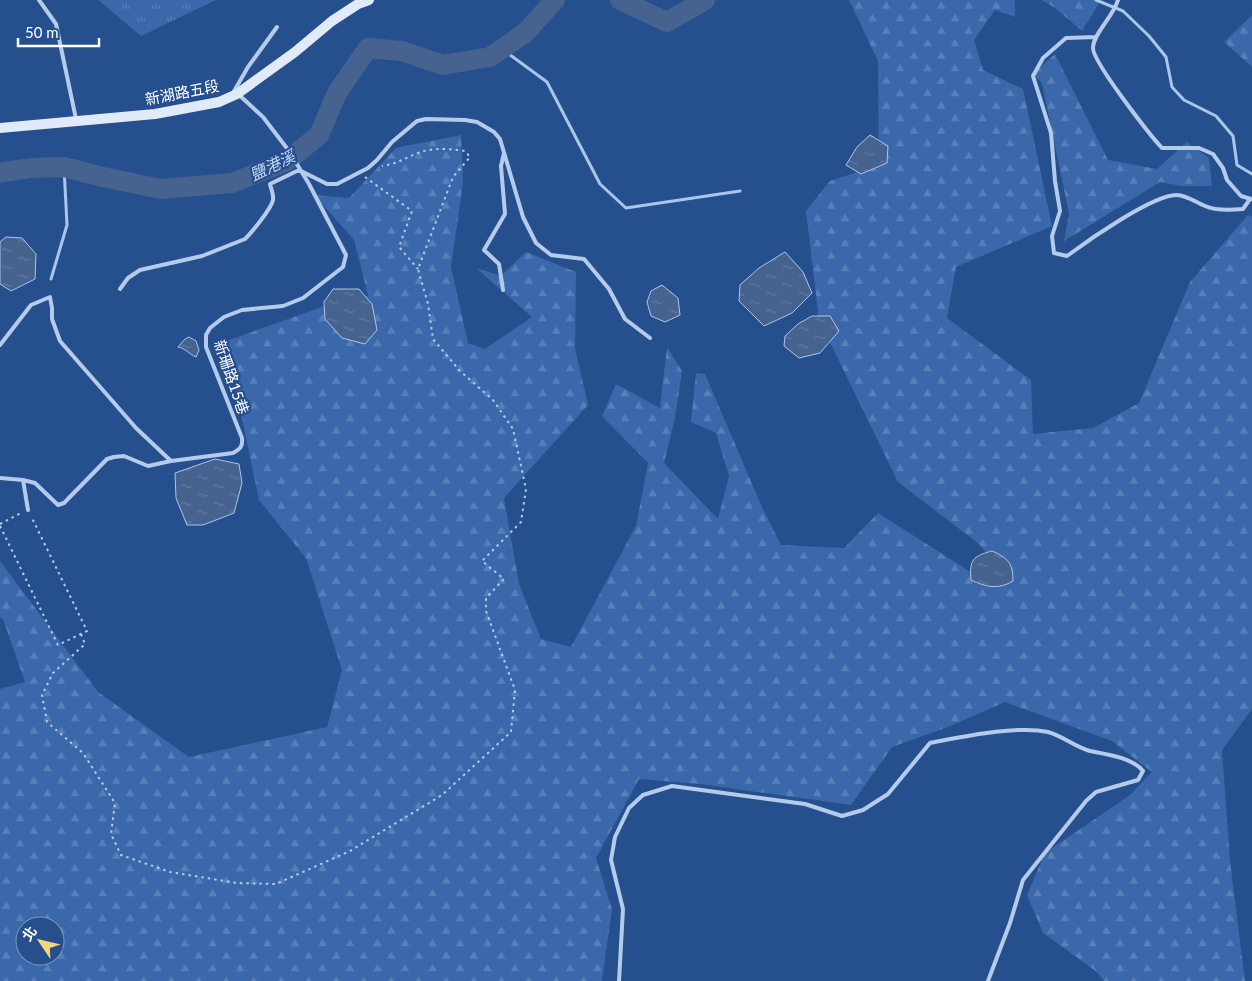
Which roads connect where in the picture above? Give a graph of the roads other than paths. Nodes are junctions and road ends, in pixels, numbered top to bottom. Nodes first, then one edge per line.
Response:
1 (39, 0) edge
2 (368, 0) edge
3 (1116, 0) edge
4 (277, 26) dead end
5 (1096, 37) junction
6 (234, 96) junction
7 (77, 121) junction
8 (0, 128) edge
9 (504, 150) junction
10 (299, 170) junction
11 (1251, 199) edge
12 (120, 289) dead end
13 (503, 290) dead end
14 (650, 338) dead end
15 (0, 345) edge
16 (171, 461) junction
17 (0, 478) edge
18 (23, 480) junction
19 (28, 510) road end
20 (619, 981) edge
21 (988, 981) edge

1 - 7 lane
2 - 6 street, 新湖路五段
3 - 5 lane
4 - 6 lane
5 - 11 lane
5 - 11 lane
6 - 7 street, 新湖路五段
6 - 10 lane, 新珊路15巷
7 - 8 street, 新湖路五段
9 - 10 lane
9 - 13 lane
9 - 14 lane
10 - 12 lane
10 - 16 lane, 新珊路15巷
15 - 16 lane
16 - 18 lane, 新珊路15巷
17 - 18 lane, 新珊路15巷
18 - 19 lane
20 - 21 lane

